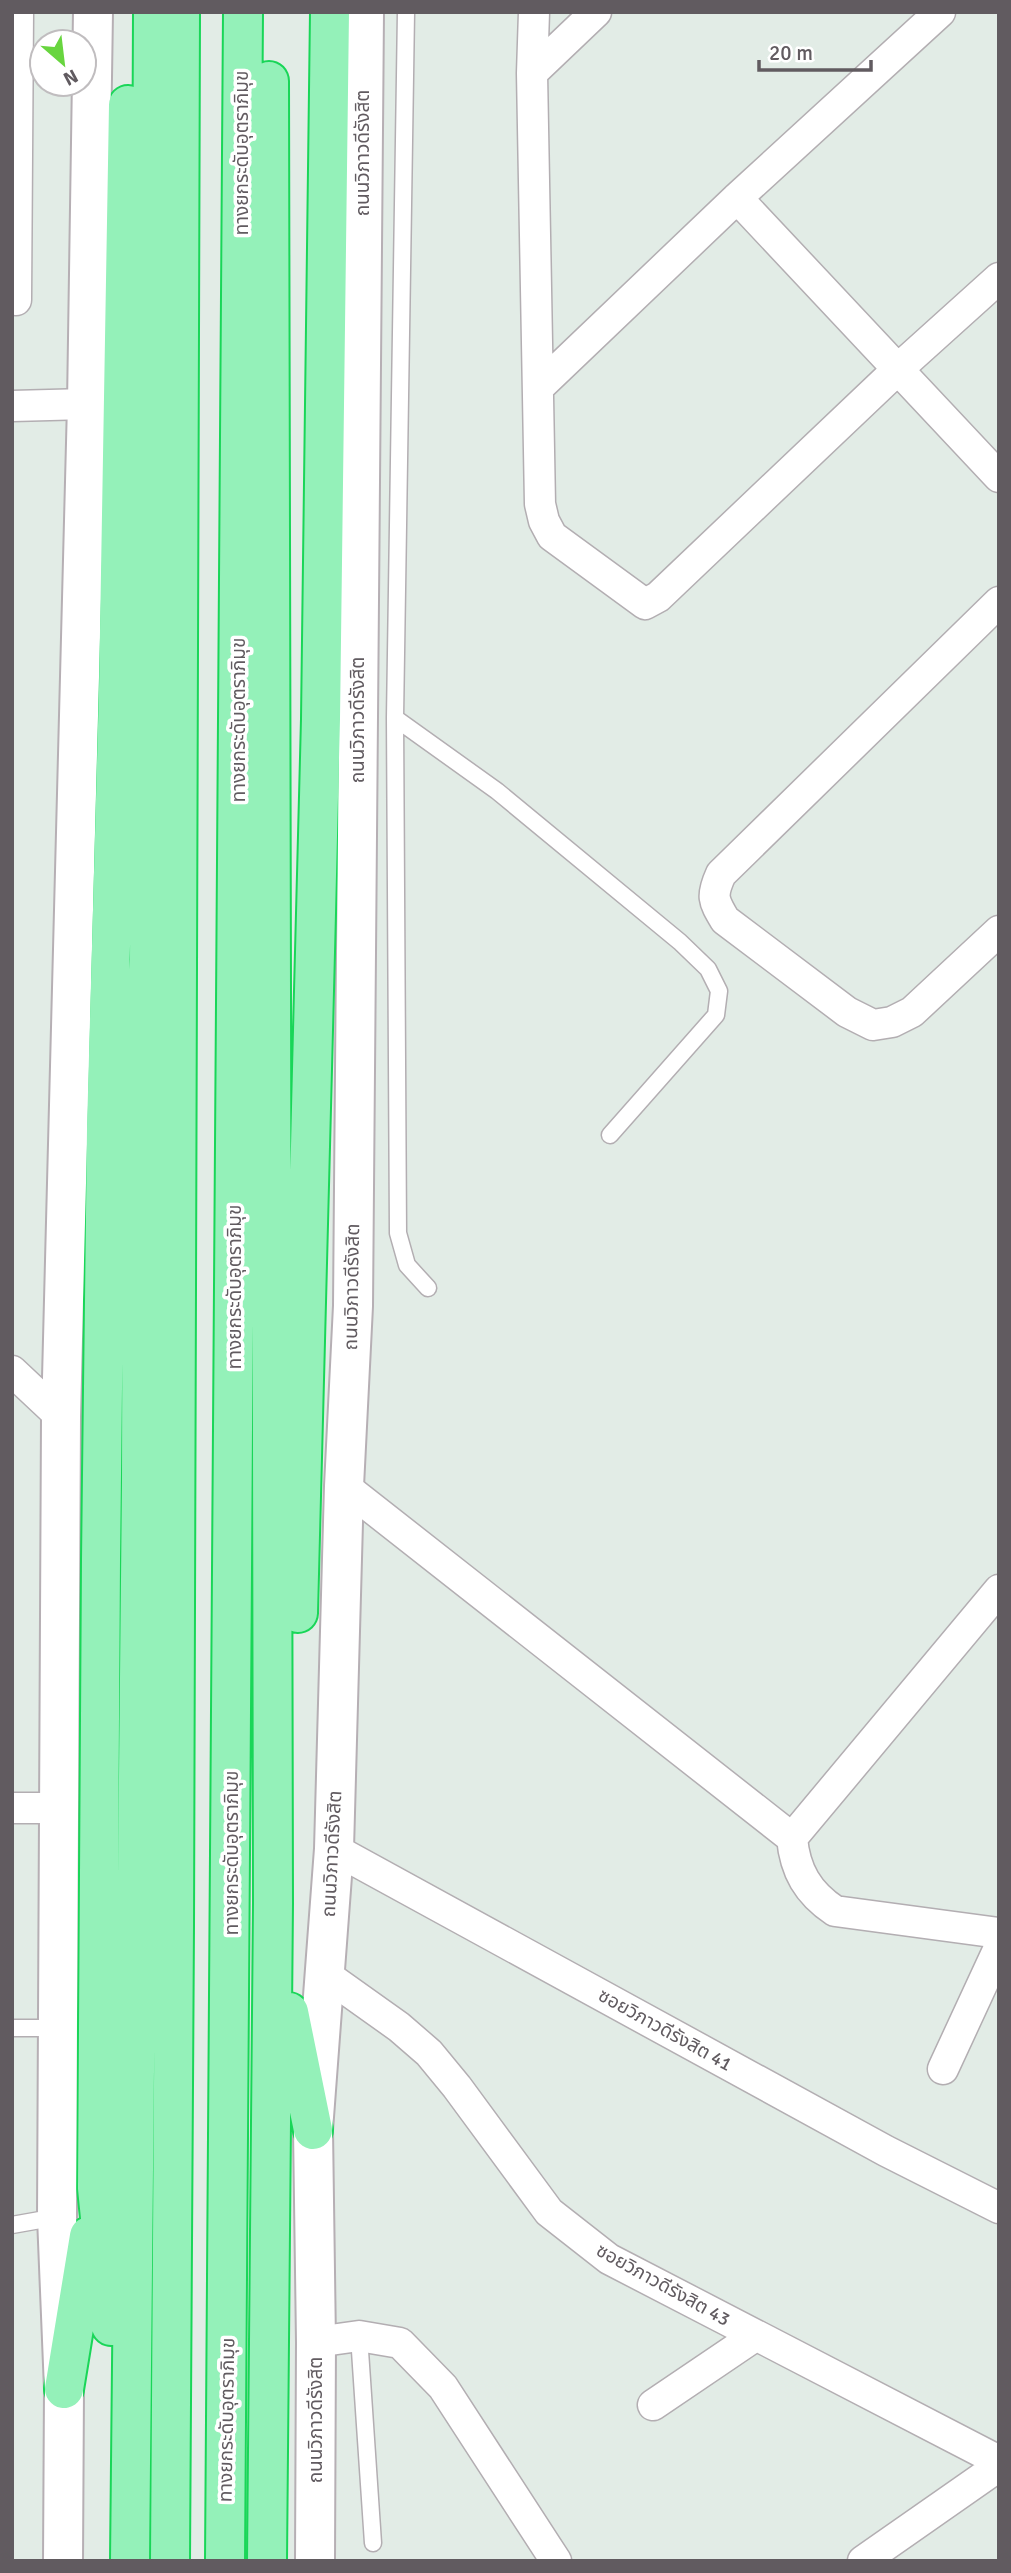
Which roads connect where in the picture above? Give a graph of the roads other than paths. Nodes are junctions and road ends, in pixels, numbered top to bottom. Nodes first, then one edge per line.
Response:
1 (18, 12) edge
2 (93, 12) edge
3 (131, 12) edge
4 (153, 12) edge
5 (180, 12) edge
6 (243, 12) edge
7 (269, 12) edge
8 (330, 12) edge
9 (364, 12) edge
10 (406, 12) edge
11 (534, 12) edge
12 (596, 12) edge
13 (940, 12) edge
14 (532, 73) junction
15 (737, 198) junction
16 (999, 278) edge
17 (16, 300) dead end
18 (898, 369) junction
19 (538, 388) junction
20 (87, 404) junction
21 (12, 406) edge
22 (999, 477) edge
23 (999, 602) edge
24 (395, 718) junction
25 (999, 931) edge
26 (610, 1135) dead end
27 (428, 1288) dead end
28 (12, 1371) edge
29 (61, 1418) junction
30 (344, 1486) junction
31 (999, 1590) edge
32 (12, 1808) edge
33 (58, 1808) junction
34 (792, 1838) junction
35 (334, 1849) junction
36 (999, 1933) edge
37 (999, 1948) edge
38 (326, 1975) junction
39 (12, 2028) edge
40 (57, 2028) junction
41 (943, 2069) dead end
42 (313, 2130) junction
43 (97, 2188) junction
44 (999, 2208) edge
45 (57, 2217) junction
46 (12, 2225) edge
47 (359, 2336) junction
48 (755, 2336) junction
49 (316, 2342) junction
50 (64, 2389) junction
51 (653, 2405) dead end
52 (999, 2464) edge
53 (130, 2510) junction
54 (373, 2543) dead end
55 (554, 2559) edge
56 (63, 2561) edge
57 (130, 2561) edge
58 (170, 2561) edge
59 (225, 2561) edge
60 (267, 2561) edge
61 (315, 2561) edge
62 (863, 2561) edge

1 - 17 street
2 - 20 main road
3 - 43 highway
4 - 53 highway
5 - 58 highway
6 - 59 highway, ทางยกระดับอุตราภิมุข
7 - 60 highway
8 - 42 highway
9 - 30 main road, ถนนวิภาวดีรังสิต
10 - 24 lane
11 - 14 street
12 - 14 street
13 - 15 street
14 - 19 street
15 - 18 street
15 - 19 street
16 - 18 street
18 - 19 street
18 - 22 street
20 - 21 street
20 - 29 main road
23 - 25 street
24 - 26 lane
24 - 27 lane
28 - 29 street
29 - 33 main road
30 - 34 street
30 - 35 main road, ถนนวิภาวดีรังสิต
31 - 34 street
32 - 33 street
33 - 40 main road
34 - 36 street
35 - 38 main road, ถนนวิภาวดีรังสิต
35 - 44 street, ซอยวิภาวดีรังสิต 41
37 - 41 street
38 - 42 main road, ถนนวิภาวดีรังสิต
38 - 48 street, ซอยวิภาวดีรังสิต 43
39 - 40 lane
40 - 45 main road
42 - 49 main road, ถนนวิภาวดีรังสิต
43 - 50 highway
43 - 53 highway
45 - 46 lane
45 - 50 main road
47 - 49 street
47 - 54 lane
47 - 55 street
48 - 51 street
48 - 52 street, ซอยวิภาวดีรังสิต 43
49 - 61 main road, ถนนวิภาวดีรังสิต
50 - 56 main road
52 - 62 street
53 - 57 highway

